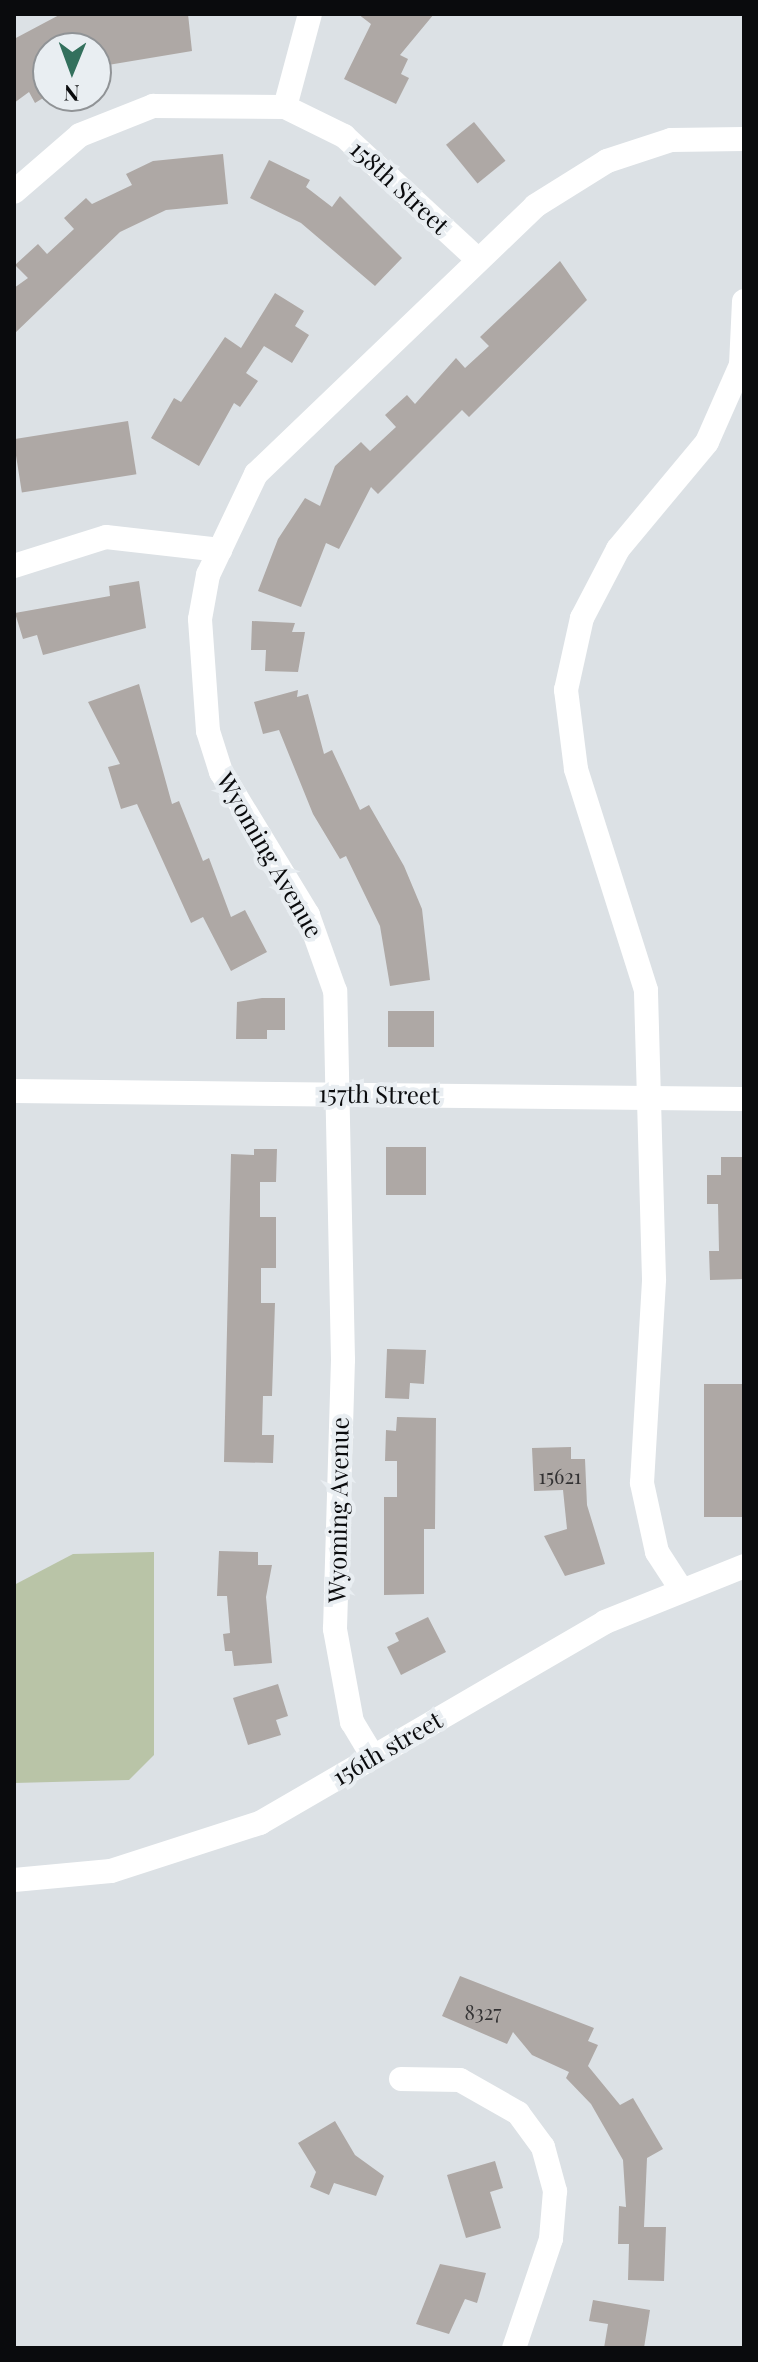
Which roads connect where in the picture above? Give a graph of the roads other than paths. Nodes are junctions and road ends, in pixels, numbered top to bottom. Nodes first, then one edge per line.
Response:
1 (310, 14) edge
2 (285, 107) junction
3 (744, 139) edge
4 (14, 192) edge
5 (475, 257) junction
6 (744, 301) edge
7 (220, 550) junction
8 (14, 566) edge
9 (14, 1091) edge
10 (338, 1094) junction
11 (649, 1099) junction
12 (744, 1099) edge
13 (744, 1566) edge
14 (681, 1589) junction
15 (372, 1755) junction
16 (14, 1880) edge
17 (401, 2079) dead end
18 (514, 2348) edge

1 - 2 street
2 - 4 street, 158th Street
2 - 5 street, 158th Street
3 - 5 street, Wyoming Avenue
5 - 7 street, Wyoming Avenue
6 - 11 street
7 - 8 street
7 - 10 street, Wyoming Avenue
9 - 10 street, 157th Street
10 - 11 street, 157th Street
10 - 15 street, Wyoming Avenue
11 - 12 street, 157th Street
11 - 14 street
13 - 14 street, 156th street
14 - 15 street, 156th street
15 - 16 street, 156th street
17 - 18 street

